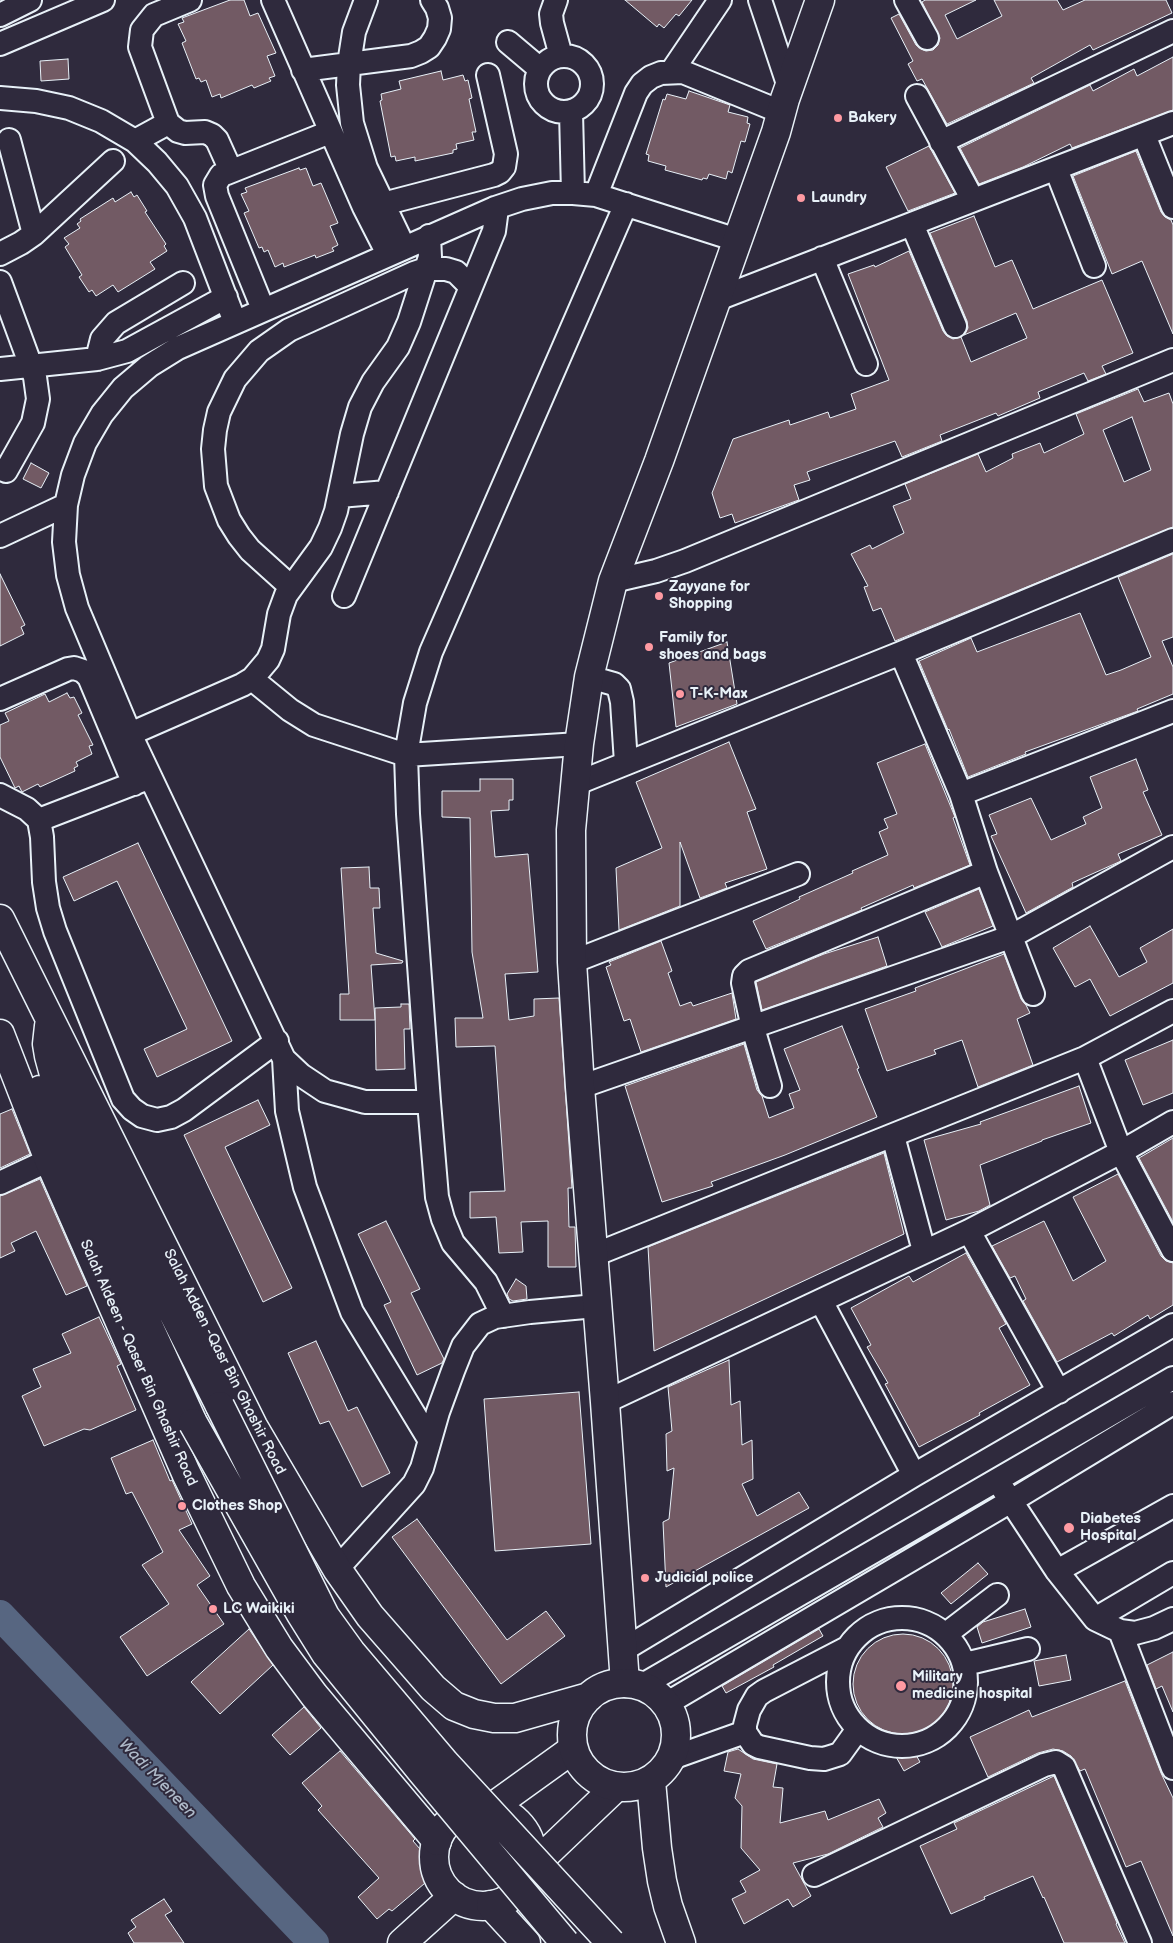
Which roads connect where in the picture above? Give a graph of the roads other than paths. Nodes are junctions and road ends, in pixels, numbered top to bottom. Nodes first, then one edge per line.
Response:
1 (30, 0) edge
2 (103, 0) edge
3 (190, 0) edge
4 (273, 0) edge
5 (366, 0) edge
6 (432, 0) edge
7 (556, 0) edge
8 (720, 0) edge
9 (760, 0) edge
10 (820, 0) edge
11 (834, 0) edge
12 (906, 0) edge
13 (0, 14) edge
14 (1171, 37) edge
15 (927, 38) dead end
16 (508, 42) dead end
17 (0, 44) edge
18 (561, 56) junction
19 (349, 64) junction
20 (540, 69) junction
21 (303, 70) junction
22 (672, 71) junction
23 (488, 75) dead end
24 (789, 87) junction
25 (916, 96) dead end
26 (0, 98) edge
27 (571, 112) junction
28 (168, 122) junction
29 (778, 122) junction
30 (1173, 123) edge
31 (330, 132) junction
32 (1144, 135) junction
33 (9, 140) dead end
34 (134, 141) junction
35 (941, 142) junction
36 (113, 161) dead end
37 (1056, 169) junction
38 (231, 171) junction
39 (573, 193) junction
40 (596, 195) junction
41 (973, 200) junction
42 (383, 204) junction
43 (626, 204) junction
44 (494, 208) junction
45 (1173, 208) edge
46 (912, 224) junction
47 (34, 234) junction
48 (429, 236) junction
49 (736, 240) junction
50 (396, 250) junction
51 (0, 254) edge
52 (822, 258) junction
53 (1094, 266) dead end
54 (426, 268) junction
55 (0, 282) edge
56 (183, 283) dead end
57 (471, 287) junction
58 (226, 297) junction
59 (715, 300) junction
60 (263, 309) junction
61 (236, 322) junction
62 (955, 326) dead end
63 (97, 358) junction
64 (1173, 360) edge
65 (866, 364) dead end
66 (31, 366) junction
67 (0, 369) edge
68 (6, 471) dead end
69 (387, 492) junction
70 (339, 496) junction
71 (66, 505) junction
72 (0, 536) edge
73 (1173, 540) edge
74 (613, 581) junction
75 (291, 587) junction
76 (344, 596) dead end
77 (901, 653) junction
78 (589, 677) junction
79 (252, 679) junction
80 (0, 698) edge
81 (1173, 711) edge
82 (130, 734) junction
83 (579, 744) junction
84 (406, 755) junction
85 (626, 763) junction
86 (142, 780) junction
87 (575, 784) junction
88 (961, 794) junction
89 (0, 795) edge
90 (39, 820) junction
91 (1173, 847) edge
92 (986, 872) junction
93 (798, 874) dead end
94 (0, 919) edge
95 (1010, 937) junction
96 (572, 962) junction
97 (1033, 994) dead end
98 (1173, 1011) edge
99 (50, 1020) junction
100 (753, 1028) junction
101 (2, 1038) edge
102 (280, 1050) junction
103 (1085, 1058) junction
104 (770, 1086) dead end
105 (580, 1087) junction
106 (429, 1102) junction
107 (1173, 1122) edge
108 (893, 1136) junction
109 (1121, 1152) junction
110 (49, 1160) junction
111 (0, 1183) edge
112 (968, 1231) junction
113 (1173, 1250) edge
114 (924, 1251) junction
115 (594, 1255) junction
116 (821, 1301) junction
117 (596, 1306) junction
118 (503, 1316) junction
119 (1173, 1325) edge
120 (1173, 1378) edge
121 (1059, 1392) junction
122 (606, 1402) junction
123 (1173, 1403) edge
124 (429, 1439) junction
125 (914, 1475) junction
126 (996, 1479) junction
127 (1011, 1501) junction
128 (1173, 1506) edge
129 (337, 1569) junction
130 (1057, 1571) junction
131 (1173, 1573) edge
132 (997, 1595) dead end
133 (1173, 1619) edge
134 (1095, 1620) junction
135 (1120, 1631) junction
136 (946, 1634) junction
137 (848, 1648) junction
138 (1028, 1649) dead end
139 (623, 1650) junction
140 (965, 1664) junction
141 (633, 1684) junction
142 (589, 1696) junction
143 (666, 1704) junction
144 (858, 1729) junction
145 (745, 1732) junction
146 (573, 1749) junction
147 (672, 1758) junction
148 (1173, 1768) edge
149 (651, 1781) junction
150 (616, 1787) junction
151 (492, 1808) junction
152 (437, 1841) junction
153 (531, 1868) junction
154 (814, 1875) dead end
155 (454, 1896) junction
156 (491, 1905) junction
157 (402, 1943) edge
158 (526, 1943) edge
159 (565, 1943) edge
160 (611, 1943) edge
161 (681, 1943) edge
162 (1140, 1943) edge

1 - 13 street
2 - 17 street
3 - 28 street
4 - 21 street
5 - 19 street
6 - 19 street
7 - 18 street
8 - 22 street
9 - 24 street
10 - 24 main road
11 - 29 main road
12 - 15 street
14 - 35 street
16 - 20 street
18 - 20 street
18 - 27 street
19 - 21 street
19 - 42 street
20 - 27 street
21 - 31 street
22 - 29 street
22 - 40 street
23 - 42 street
24 - 29 main road
25 - 35 street
26 - 34 street
27 - 39 street
28 - 34 street
28 - 38 street
29 - 49 main road
30 - 32 street
31 - 38 street
31 - 50 street
32 - 37 street
32 - 45 street
33 - 47 street
34 - 58 street
35 - 41 street
36 - 47 street
37 - 41 street
37 - 53 street
38 - 60 street
39 - 40 street
39 - 44 street
40 - 43 street
41 - 46 street
42 - 50 street
43 - 49 street
43 - 84 street
44 - 48 street
44 - 57 street
46 - 52 street
46 - 62 street
47 - 51 street
48 - 50 street
48 - 54 street
49 - 59 main road
50 - 60 street
52 - 59 street
52 - 65 street
54 - 57 street
54 - 70 street
54 - 75 street
55 - 66 street
56 - 63 street
57 - 69 street
58 - 61 street
58 - 63 street
59 - 74 main road
60 - 61 street
61 - 71 street
63 - 66 street
64 - 74 street
66 - 67 street
66 - 68 street
69 - 70 street
69 - 76 street
70 - 75 street
71 - 72 street
71 - 82 street
73 - 77 street
74 - 78 main road
75 - 79 street
77 - 85 street
77 - 88 street
78 - 83 main road
78 - 85 street
79 - 82 street
79 - 84 street
80 - 86 street
81 - 88 street
82 - 86 street
83 - 84 street
83 - 87 main road
84 - 106 street
85 - 87 street
86 - 90 street
86 - 102 street
87 - 96 main road
88 - 92 street
89 - 90 street
90 - 102 street
91 - 95 street
92 - 95 street
92 - 100 street
93 - 96 street
94 - 99 main road, Salah Adden -Qasr Bin Ghashir Road
95 - 97 street
95 - 100 street
96 - 105 main road
98 - 103 street
99 - 129 main road, Salah Adden -Qasr Bin Ghashir Road
99 - 160 main road, bridge
100 - 104 street
100 - 105 street
101 - 110 main road, Salah Aldeen - Qaser Bin Ghashir Road
101 - 159 main road, bridge
102 - 106 street
102 - 124 street
103 - 108 street
103 - 109 street
105 - 115 main road
106 - 118 street
107 - 109 street
108 - 114 street
108 - 115 street
109 - 112 street
109 - 113 street
110 - 111 street
110 - 152 main road, Salah Aldeen - Qaser Bin Ghashir Road
112 - 114 street
112 - 121 street
114 - 116 street
115 - 117 main road
116 - 122 street
116 - 125 street
117 - 118 street
117 - 122 main road
118 - 124 street
119 - 121 street
120 - 126 street
121 - 125 street
122 - 139 main road
123 - 127 street
124 - 129 street
125 - 139 street
126 - 127 street
126 - 141 street
127 - 130 street
127 - 143 street
128 - 130 street
129 - 142 main road, Salah Adden -Qasr Bin Ghashir Road
130 - 134 street
131 - 134 street
132 - 136 street
133 - 135 street
134 - 135 street
135 - 148 street
136 - 137 street
136 - 140 street
137 - 144 street
137 - 145 street
138 - 140 street
139 - 141 main road
140 - 144 street
141 - 142 main road
141 - 143 main road
142 - 146 main road
143 - 147 main road
144 - 145 street
145 - 147 street
146 - 150 main road
146 - 151 main road
147 - 149 main road
149 - 150 main road
149 - 161 main road
150 - 153 main road
151 - 152 main road
151 - 153 main road
152 - 155 main road
153 - 156 main road
154 - 162 street
155 - 156 main road
155 - 157 main road
156 - 158 main road

